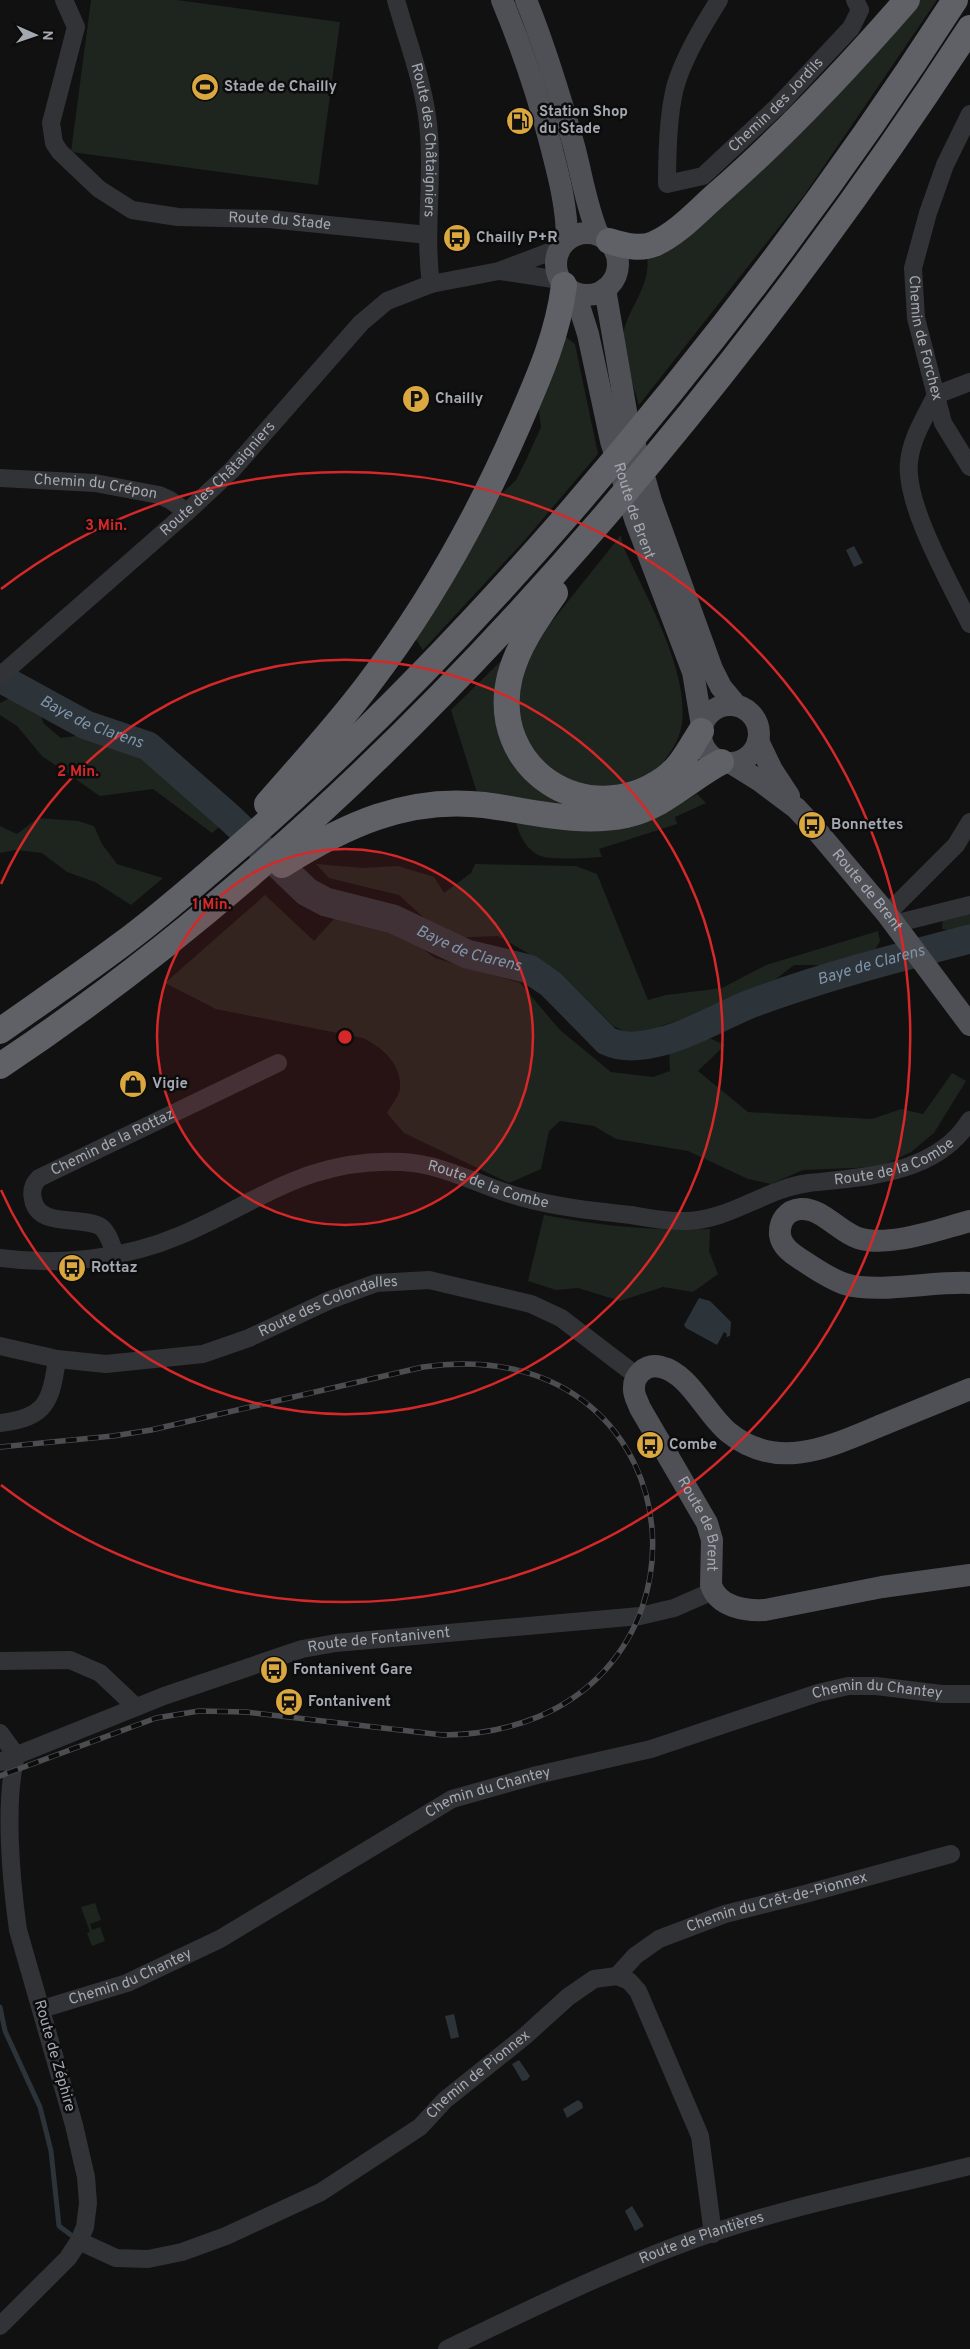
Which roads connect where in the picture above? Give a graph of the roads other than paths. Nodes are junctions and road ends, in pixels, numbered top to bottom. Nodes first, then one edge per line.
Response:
1 (64, 0) edge
2 (396, 0) edge
3 (502, 0) edge
4 (526, 0) edge
5 (719, 0) edge
6 (855, 0) edge
7 (907, 0) edge
8 (955, 0) edge
9 (970, 28) edge
10 (970, 114) edge
11 (428, 235) junction
12 (604, 238) junction
13 (563, 244) junction
14 (499, 271) junction
15 (431, 284) junction
16 (566, 286) junction
17 (605, 290) junction
18 (970, 382) edge
19 (936, 395) junction
20 (970, 467) edge
21 (0, 478) edge
22 (618, 503) junction
23 (187, 512) junction
24 (970, 624) edge
25 (0, 676) edge
26 (736, 705) junction
27 (701, 729) junction
28 (758, 740) junction
29 (726, 762) junction
30 (796, 808) junction
31 (970, 822) edge
32 (187, 891) junction
33 (970, 904) edge
34 (200, 918) junction
35 (896, 926) junction
36 (970, 1024) edge
37 (0, 1031) edge
38 (278, 1064) dead end
39 (0, 1066) edge
40 (970, 1120) edge
41 (970, 1221) edge
42 (115, 1254) junction
43 (0, 1258) edge
44 (970, 1283) edge
45 (0, 1346) edge
46 (57, 1359) junction
47 (636, 1376) junction
48 (970, 1389) edge
49 (0, 1423) edge
50 (970, 1575) edge
51 (712, 1591) junction
52 (0, 1661) edge
53 (970, 1694) edge
54 (136, 1707) junction
55 (0, 1733) edge
56 (8, 1758) edge
57 (952, 1854) dead end
58 (617, 1976) junction
59 (42, 2008) junction
60 (970, 2166) edge
61 (713, 2234) junction
62 (80, 2241) junction
63 (0, 2326) edge
64 (446, 2349) edge

1 - 11 street, Route du Stade
2 - 11 street, Route des Châtaigniers
3 - 13 main road
4 - 12 main road
5 - 6 street, Chemin des Jordils
7 - 12 highway
8 - 32 highway
9 - 22 highway
10 - 19 street, Chemin de Forchex
11 - 15 street, Route des Châtaigniers
12 - 13 main road
12 - 17 main road
13 - 14 street, Route des Châtaigniers
13 - 16 main road
14 - 15 street, Route des Châtaigniers
14 - 16 street, Route des Châtaigniers
15 - 23 street, Route des Châtaigniers
16 - 17 main road
16 - 27 main road, Route de Brent
16 - 32 highway
17 - 26 main road, Route de Brent
18 - 19 street
19 - 20 street, Chemin de Forchex
19 - 24 street
21 - 23 street, Chemin du Crépon
22 - 27 highway
22 - 34 highway
23 - 25 street, Route des Châtaigniers
26 - 27 main road
26 - 28 main road
27 - 29 main road
28 - 29 main road
28 - 30 main road, Route de Brent
29 - 30 main road, Route de Brent
29 - 34 highway
30 - 35 main road, Route de Brent
31 - 35 street
32 - 37 highway
33 - 35 street
34 - 39 highway
35 - 36 main road, Route de Brent
38 - 42 street, Chemin de la Rottaz
40 - 42 street, Route de la Combe
41 - 44 main road
42 - 43 street, Route de la Combe
45 - 46 street, Route des Colondalles
46 - 47 street, Route des Colondalles
46 - 49 street
47 - 48 main road
47 - 51 main road, Route de Brent
50 - 51 main road, Route de Brent
51 - 54 street, Route de Fontanivent
52 - 54 street
53 - 59 street, Chemin du Chantey
54 - 56 street, Route de Fontanivent
55 - 56 street
56 - 59 street, Route de Zéphire
57 - 58 street, Chemin du Crêt-de-Pionnex
58 - 61 street
58 - 62 street, Chemin de Pionnex
59 - 62 street, Route de Zéphire
60 - 61 street, Route de Plantières
61 - 64 street, Route de Plantières
62 - 63 street, Route de Zéphire

